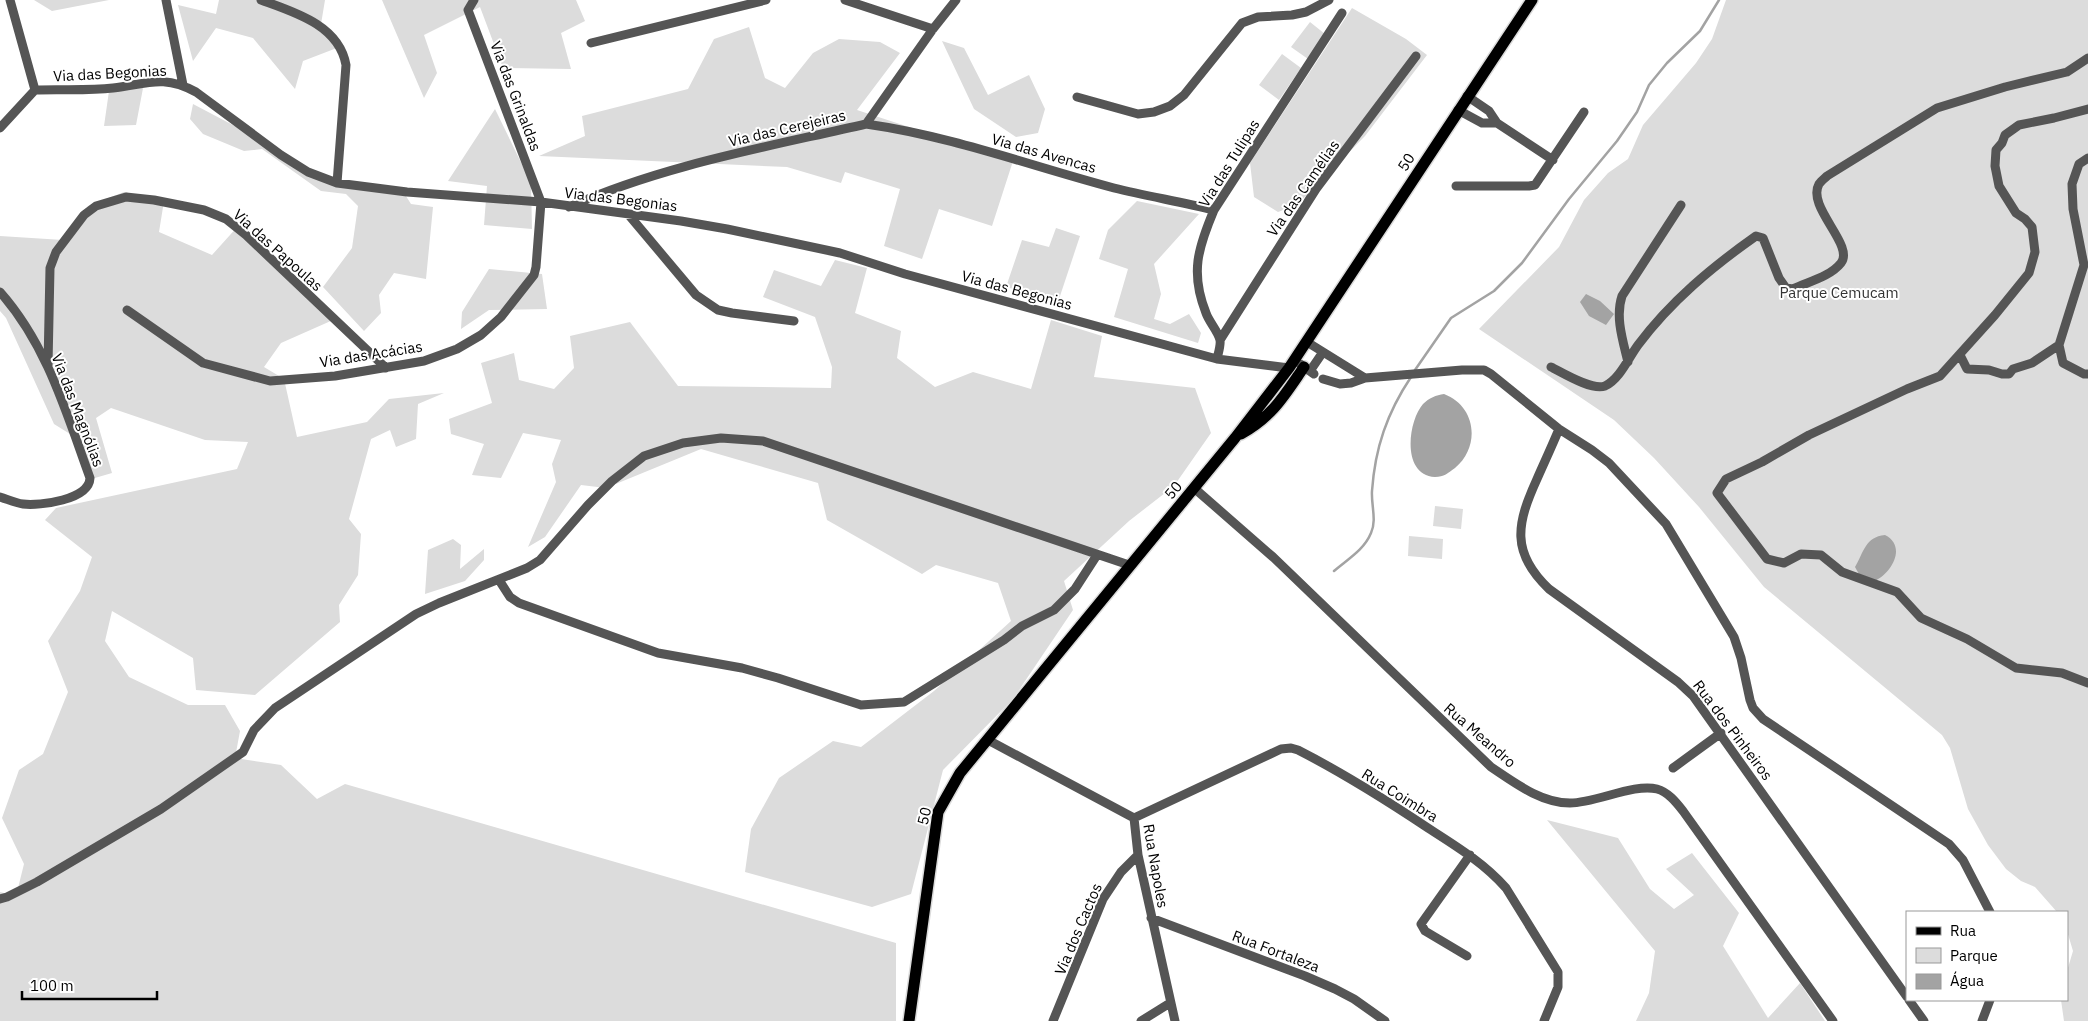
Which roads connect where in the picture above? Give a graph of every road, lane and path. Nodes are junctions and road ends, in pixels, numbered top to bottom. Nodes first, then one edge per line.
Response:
1 (10, 0) edge
2 (166, 0) edge
3 (262, 0) edge
4 (463, 0) edge
5 (474, 0) edge
6 (766, 0) edge
7 (845, 0) edge
8 (956, 0) edge
9 (1329, 0) edge
10 (1532, 0) edge
11 (468, 10) junction
12 (1342, 13) dead end
13 (932, 30) junction
14 (591, 43) dead end
15 (1416, 56) dead end
16 (2088, 58) edge
17 (183, 85) junction
18 (35, 90) junction
19 (1467, 96) junction
20 (1077, 98) dead end
21 (2088, 109) edge
22 (1458, 110) junction
23 (1584, 112) dead end
24 (1497, 123) junction
25 (866, 124) junction
26 (0, 128) edge
27 (2088, 158) edge
28 (1553, 160) junction
29 (337, 183) junction
30 (1456, 186) dead end
31 (541, 202) junction
32 (1682, 205) dead end
33 (569, 207) junction
34 (1214, 210) junction
35 (628, 214) junction
36 (0, 292) edge
37 (127, 310) dead end
38 (794, 321) dead end
39 (1220, 340) junction
40 (1307, 342) junction
41 (2060, 346) junction
42 (1323, 352) junction
43 (1960, 355) junction
44 (1217, 359) junction
45 (1628, 362) junction
46 (1291, 364) junction
47 (48, 365) junction
48 (1552, 367) dead end
49 (386, 368) junction
50 (1310, 371) junction
51 (2088, 374) edge
52 (1365, 378) junction
53 (1323, 379) dead end
54 (1559, 429) junction
55 (1235, 438) junction
56 (1194, 488) junction
57 (0, 497) edge
58 (1098, 555) junction
59 (1129, 565) junction
60 (498, 580) junction
61 (2088, 683) edge
62 (1721, 733) junction
63 (988, 740) junction
64 (1672, 768) dead end
65 (1134, 818) junction
66 (1138, 855) junction
67 (1470, 855) junction
68 (0, 899) edge
69 (1989, 911) edge
70 (1151, 918) junction
71 (1467, 956) dead end
72 (1906, 996) edge
73 (1910, 1001) edge
74 (1990, 1001) edge
75 (1170, 1003) junction
76 (909, 1021) edge
77 (1053, 1021) edge
78 (1141, 1021) edge
79 (1175, 1021) edge
80 (1385, 1021) edge
81 (1544, 1021) edge
82 (1833, 1021) edge
83 (1924, 1021) edge
84 (1982, 1021) edge

1 - 18 street
2 - 17 street
3 - 29 street
4 - 11 street
5 - 11 street
6 - 14 street
7 - 13 street
8 - 13 street, Via das Cerejeiras
9 - 20 street
10 - 19 main road, 50
11 - 31 street, Via das Grinaldas
12 - 34 street, Via das Tulipas
13 - 25 street, Via das Cerejeiras
15 - 39 street, Via das Camélias
16 - 45 street
17 - 18 street, Via das Begonias
17 - 29 street, Via das Begonias
18 - 26 street
19 - 22 main road, 50
19 - 24 street
21 - 43 street
22 - 24 street
22 - 40 main road, 50
23 - 28 street
24 - 28 street
25 - 33 street, Via das Cerejeiras
25 - 34 street, Via das Avencas
27 - 41 street
28 - 30 street
29 - 31 street, Via das Begonias
31 - 33 street, Via das Begonias
31 - 49 street, Via das Acácias
32 - 45 street
33 - 35 street, Via das Begonias
34 - 39 street, Via das Tulipas
35 - 38 street
35 - 44 street, Via das Begonias
36 - 47 street, Via das Magnólias
37 - 49 street, Via das Acácias
39 - 44 street
40 - 42 street
40 - 46 main road, 50
41 - 43 street
41 - 51 street
42 - 50 street
42 - 52 street
43 - 61 street
44 - 46 street
45 - 48 street
46 - 50 street
46 - 55 main road, 50
47 - 49 street, Via das Papoulas
47 - 57 street, Via das Magnólias
50 - 55 main road
52 - 53 street, Rua dos Pinheiros
52 - 54 street, Rua dos Pinheiros
54 - 62 street, Rua dos Pinheiros
54 - 69 street, Rua dos Pinheiros
55 - 56 main road, 50
56 - 59 main road, 50
56 - 82 street, Rua Meandro
58 - 59 street
58 - 60 street
58 - 60 street
59 - 63 main road, 50
60 - 68 street
62 - 64 street
62 - 72 street, Rua dos Pinheiros
63 - 65 street, Rua Napoles
63 - 76 main road, 50
65 - 66 street, Rua Napoles
65 - 67 street, Rua Coimbra
66 - 70 street, Rua Napoles
66 - 77 street, Via dos Cactos
67 - 71 street
67 - 81 street, Rua Coimbra
70 - 75 street, Rua Napoles
70 - 80 street, Rua Fortaleza
73 - 83 street
74 - 84 street
75 - 78 street
75 - 79 street, Rua Napoles

